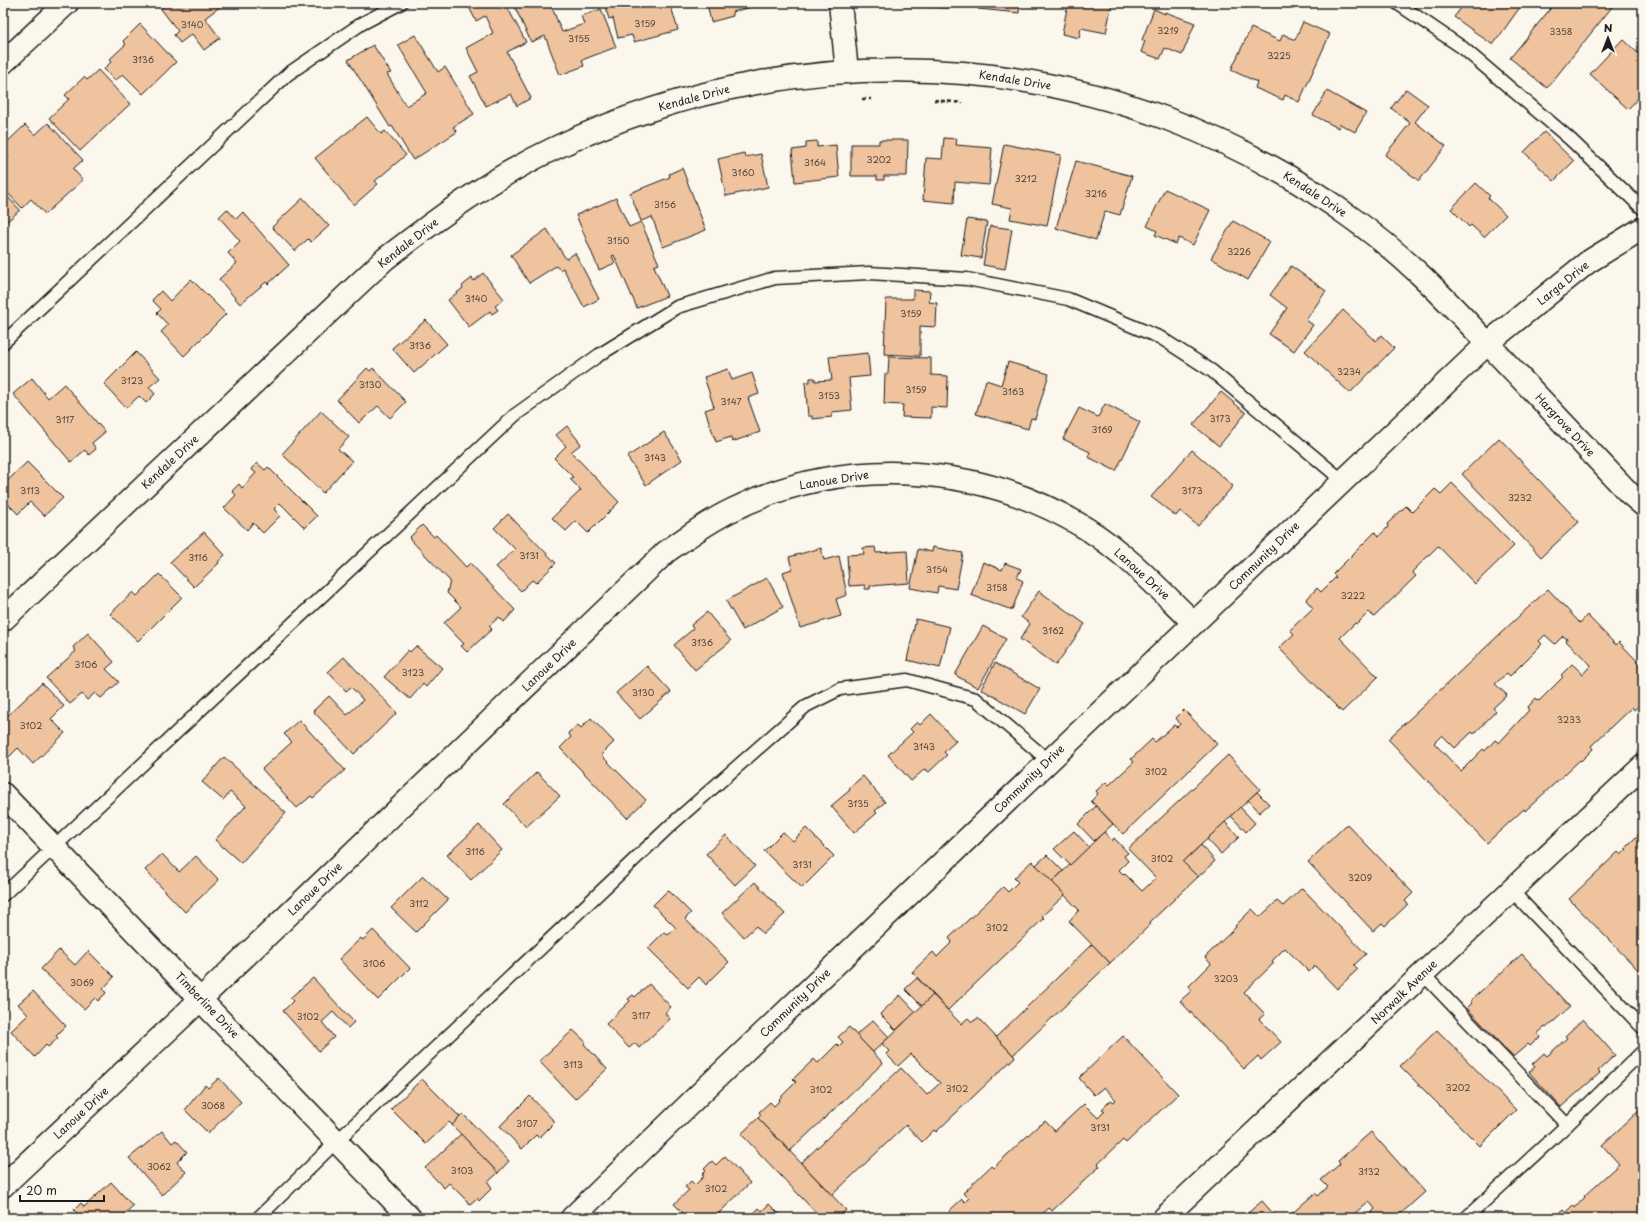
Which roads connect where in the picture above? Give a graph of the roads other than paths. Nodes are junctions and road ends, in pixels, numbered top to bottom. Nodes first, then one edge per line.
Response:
1 (67, 3) edge
2 (401, 3) edge
3 (840, 3) edge
4 (1397, 3) edge
5 (3, 64) edge
6 (847, 71) junction
7 (1643, 209) edge
8 (1643, 228) edge
9 (3, 343) edge
10 (1488, 343) junction
11 (1343, 481) junction
12 (1643, 505) edge
13 (3, 620) edge
14 (1194, 623) junction
15 (1049, 761) junction
16 (1643, 766) edge
17 (3, 794) edge
18 (54, 846) junction
19 (1511, 890) junction
20 (3, 894) edge
21 (1423, 974) junction
22 (201, 999) junction
23 (1643, 1028) edge
24 (1643, 1051) edge
25 (1566, 1125) junction
26 (337, 1141) junction
27 (3, 1186) edge
28 (258, 1218) edge
29 (410, 1218) edge
30 (572, 1218) edge
31 (1164, 1218) edge
32 (1466, 1218) edge

1 - 5 street
2 - 9 lane
3 - 6 street
4 - 7 lane
6 - 10 street, Kendale Drive
6 - 13 street, Kendale Drive
8 - 10 street, Larga Drive
10 - 11 street, Community Drive
10 - 12 street, Hargrove Drive
11 - 14 street, Community Drive
11 - 18 lane
14 - 15 street, Community Drive
14 - 22 street, Lanoue Drive
15 - 26 lane
15 - 30 street, Community Drive
16 - 19 street, Norwalk Avenue
17 - 18 street, Timberline Drive
18 - 20 lane
18 - 22 street, Timberline Drive
19 - 21 street, Norwalk Avenue
19 - 23 lane
21 - 25 lane
21 - 31 street, Norwalk Avenue
22 - 26 street, Timberline Drive
22 - 27 street, Lanoue Drive
24 - 25 lane
25 - 32 lane
26 - 28 lane
26 - 29 street, Timberline Drive

